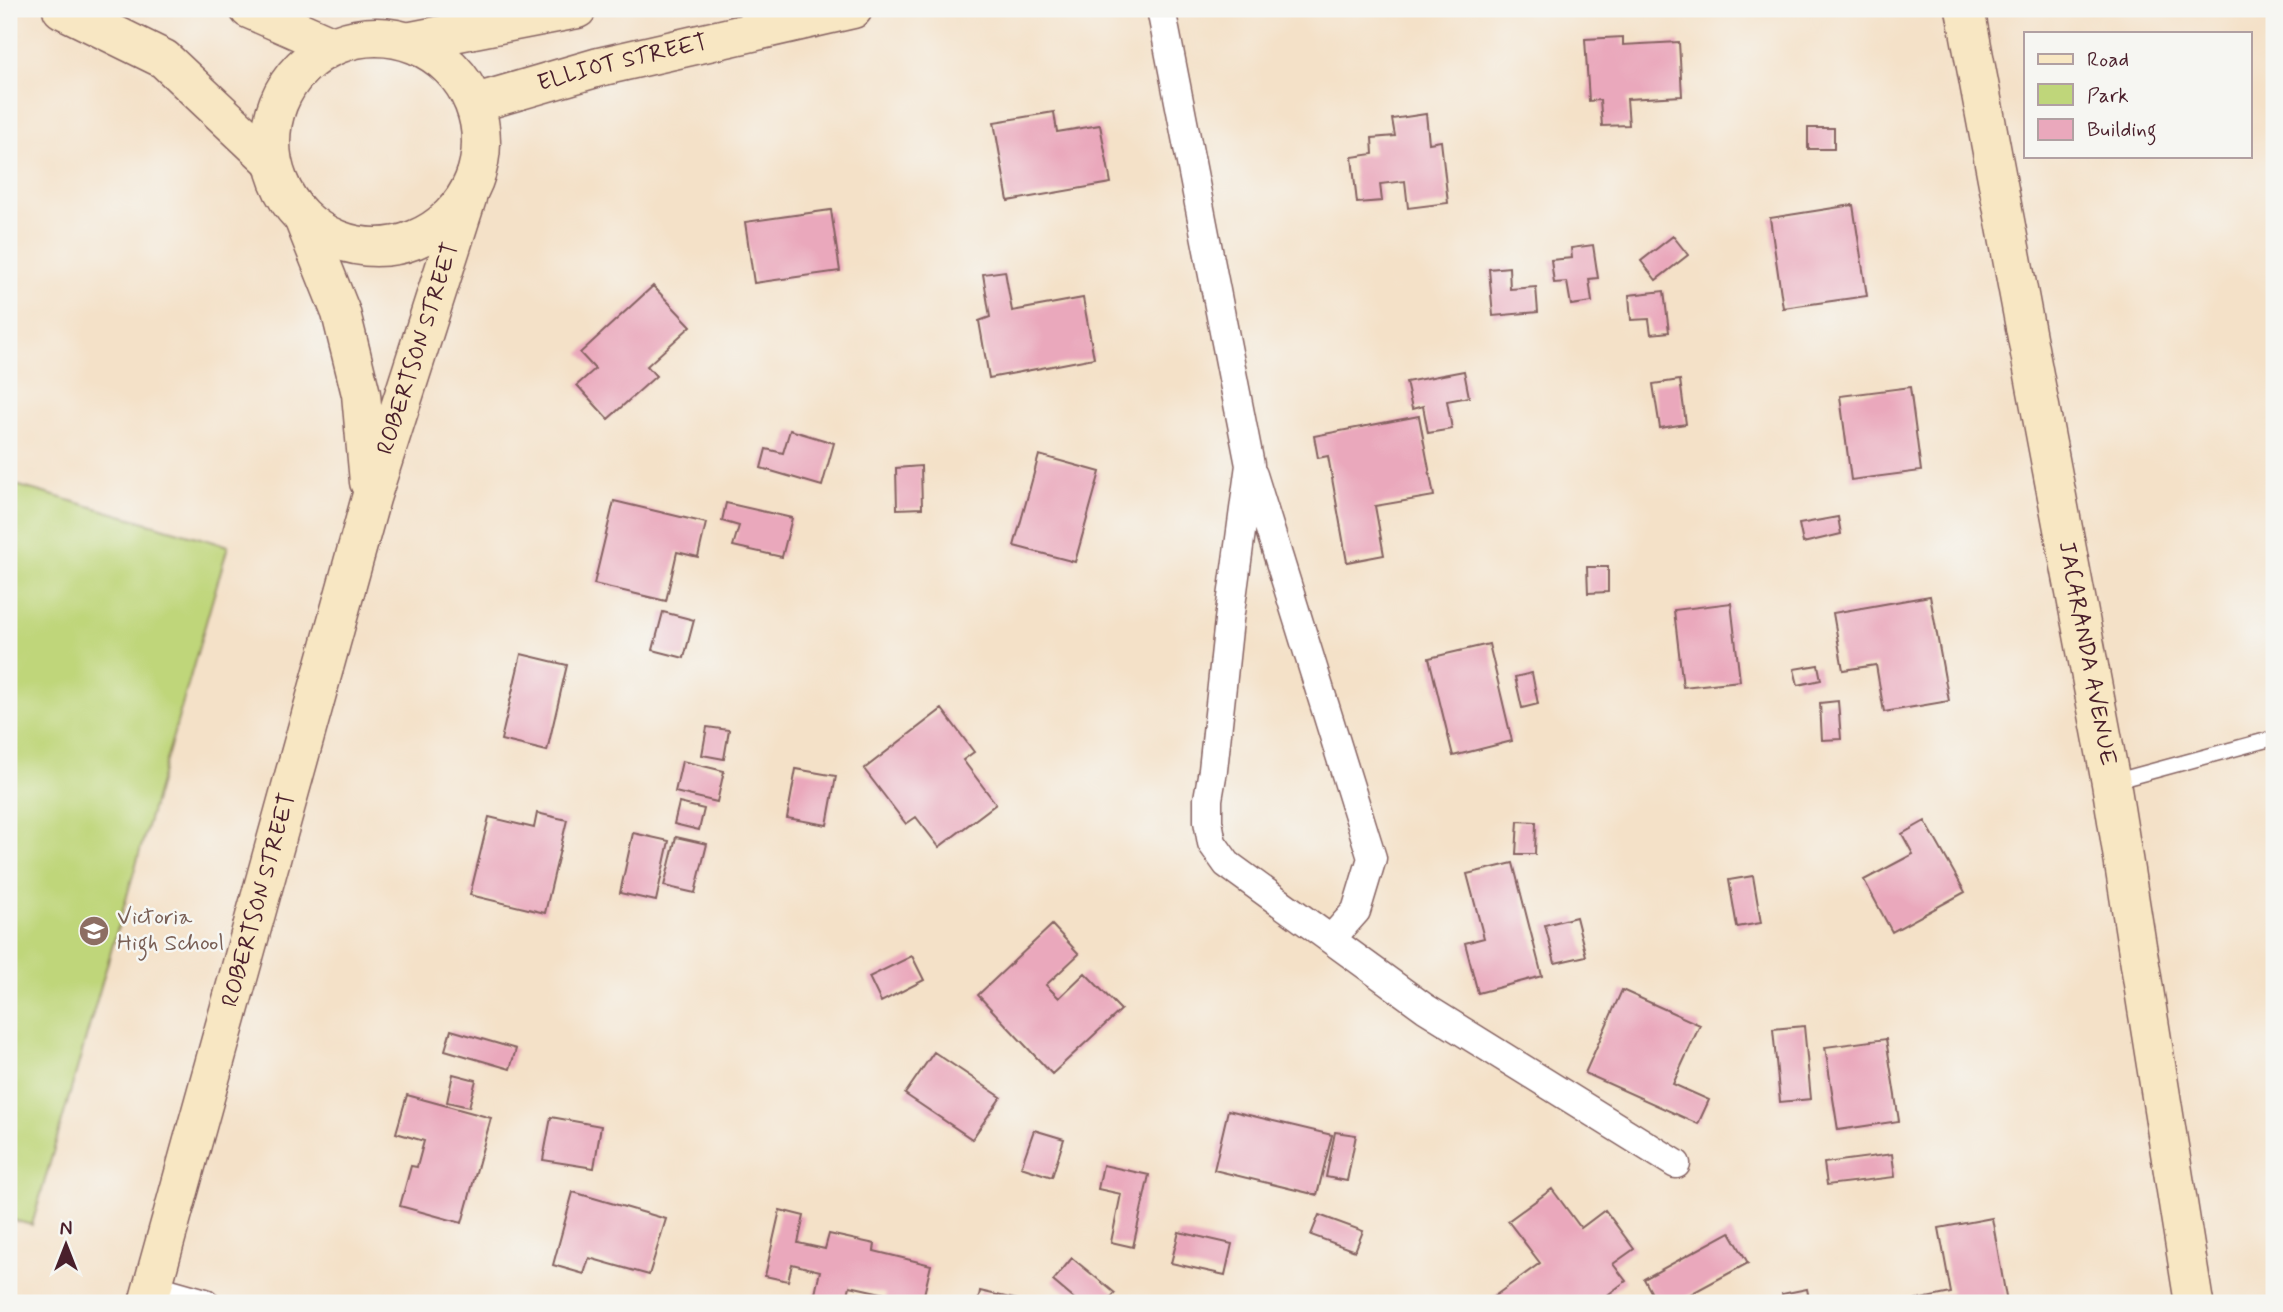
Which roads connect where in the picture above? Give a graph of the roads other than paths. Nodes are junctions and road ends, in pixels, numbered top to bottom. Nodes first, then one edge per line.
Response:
1 (62, 9) edge
2 (250, 9) edge
3 (577, 9) edge
4 (853, 9) edge
5 (1161, 9) edge
6 (1965, 9) edge
7 (412, 41) junction
8 (333, 47) junction
9 (476, 103) junction
10 (271, 160) junction
11 (467, 198) junction
12 (303, 218) junction
13 (1250, 465) junction
14 (371, 498) junction
15 (2274, 738) edge
16 (2110, 783) junction
17 (1332, 938) junction
18 (1676, 1164) dead end
19 (150, 1296) edge
20 (205, 1303) edge
21 (2194, 1303) edge

1 - 10 street
2 - 8 street
3 - 7 street
4 - 9 street, ELLIOT STREET
5 - 13 street
6 - 16 street, JACARANDA AVENUE
7 - 8 street
7 - 9 street
8 - 10 street
9 - 11 street
10 - 12 street
11 - 12 street
11 - 14 street, ROBERTSON STREET
12 - 14 street, ROBERTSON STREET
13 - 17 street
13 - 17 street
14 - 19 street, ROBERTSON STREET
15 - 16 lane
16 - 21 street, JACARANDA AVENUE
17 - 18 street
19 - 20 street

